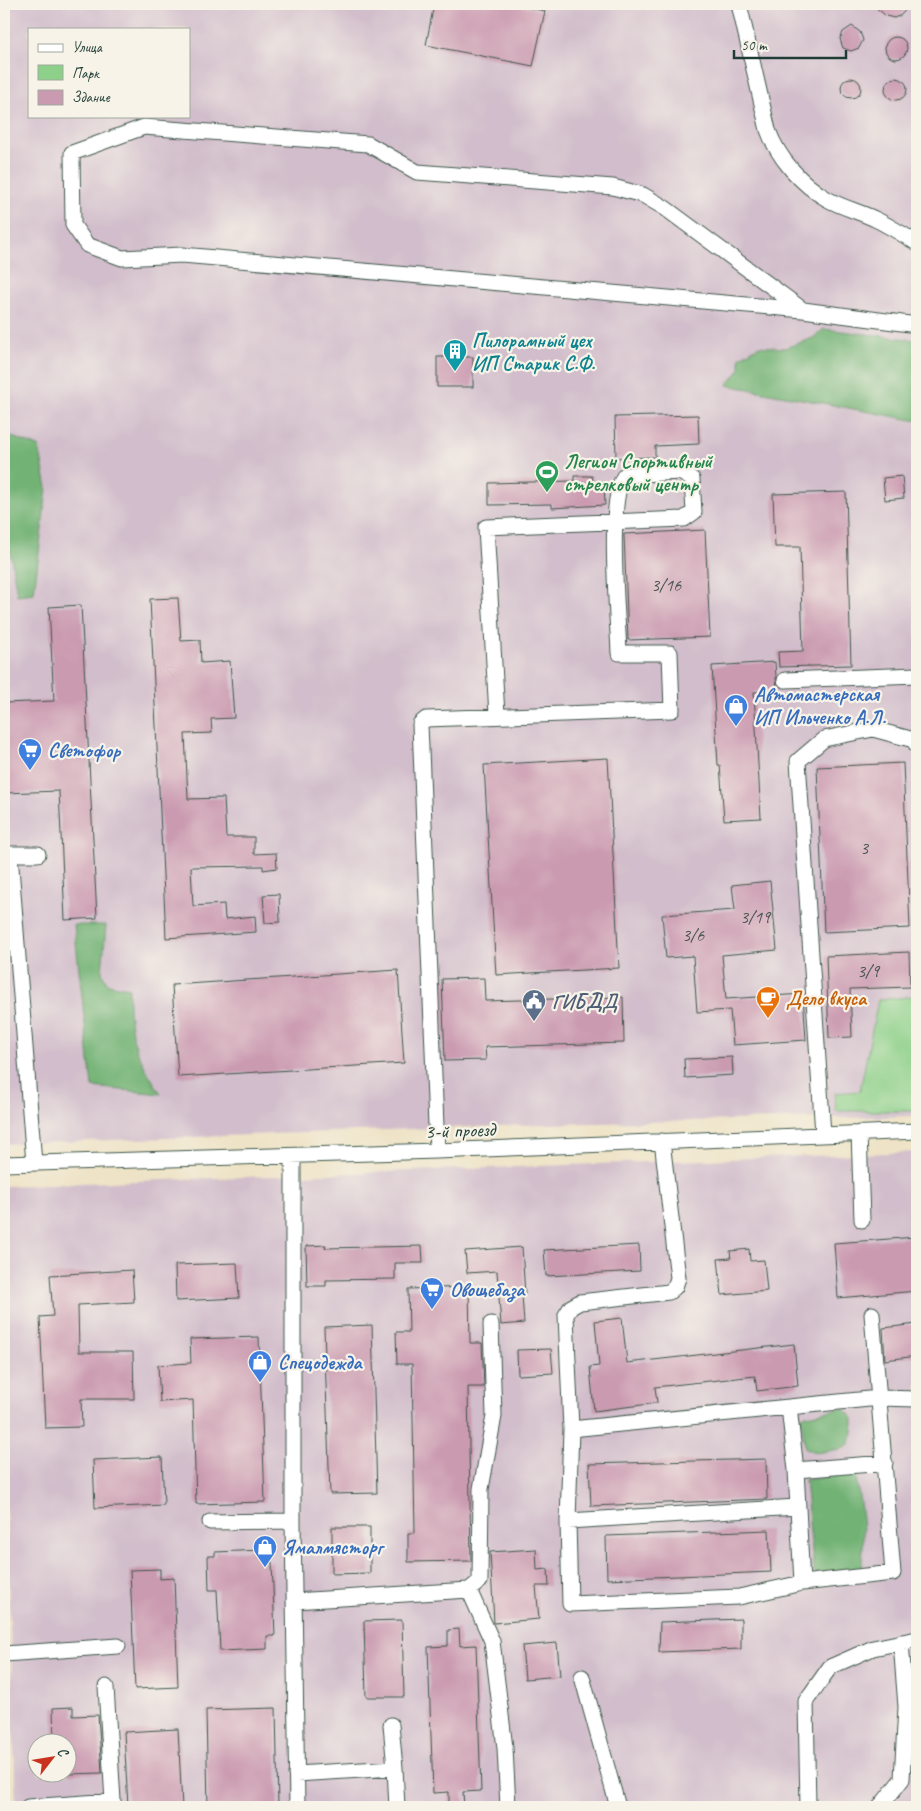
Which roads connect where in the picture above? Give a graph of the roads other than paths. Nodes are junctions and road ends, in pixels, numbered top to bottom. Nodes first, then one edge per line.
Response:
1 (739, 4) edge
2 (917, 243) edge
3 (803, 310) junction
4 (917, 325) edge
5 (615, 521) junction
6 (917, 675) edge
7 (785, 680) dead end
8 (497, 715) junction
9 (917, 746) edge
10 (38, 854) dead end
11 (917, 1131) edge
12 (859, 1133) junction
13 (823, 1134) junction
14 (662, 1141) junction
15 (437, 1151) junction
16 (293, 1156) junction
17 (34, 1163) junction
18 (4, 1164) edge
19 (862, 1220) dead end
20 (872, 1314) dead end
21 (491, 1324) dead end
22 (879, 1398) junction
23 (917, 1399) edge
24 (789, 1407) junction
25 (571, 1429) junction
26 (885, 1463) junction
27 (796, 1470) junction
28 (797, 1508) junction
29 (568, 1521) junction
30 (210, 1522) dead end
31 (293, 1522) junction
32 (802, 1583) junction
33 (469, 1590) junction
34 (294, 1601) junction
35 (917, 1639) edge
36 (901, 1642) junction
37 (118, 1646) dead end
38 (4, 1654) edge
39 (582, 1677) dead end
40 (106, 1687) dead end
41 (391, 1725) dead end
42 (395, 1768) junction
43 (296, 1774) junction
44 (113, 1804) edge
45 (28, 1807) edge
46 (297, 1807) edge
47 (398, 1807) edge
48 (508, 1807) edge
49 (618, 1807) edge
50 (808, 1807) edge
51 (880, 1807) edge

1 - 2 street
3 - 3 street
3 - 4 street
5 - 5 street
5 - 8 street
5 - 8 street
6 - 7 street
8 - 15 street
9 - 13 street
10 - 17 street
11 - 12 street, 3-й проезд
12 - 13 street, 3-й проезд
12 - 19 street
13 - 14 street, 3-й проезд
14 - 15 street, 3-й проезд
14 - 25 street
15 - 16 street, 3-й проезд
16 - 17 street, 3-й проезд
16 - 31 street
17 - 18 street, 3-й проезд
20 - 22 street
21 - 33 street
22 - 23 street
22 - 24 street
22 - 26 street
24 - 25 street
24 - 27 street
25 - 29 street
26 - 27 street
26 - 32 street
27 - 28 street
28 - 29 street
28 - 32 street
29 - 32 street
30 - 31 street
31 - 34 street
33 - 34 street
33 - 48 street
34 - 43 street
35 - 36 street
36 - 50 street
36 - 51 street
37 - 38 street
39 - 49 street
40 - 44 street
41 - 42 street
42 - 43 street
42 - 47 street
43 - 46 street
44 - 45 street

